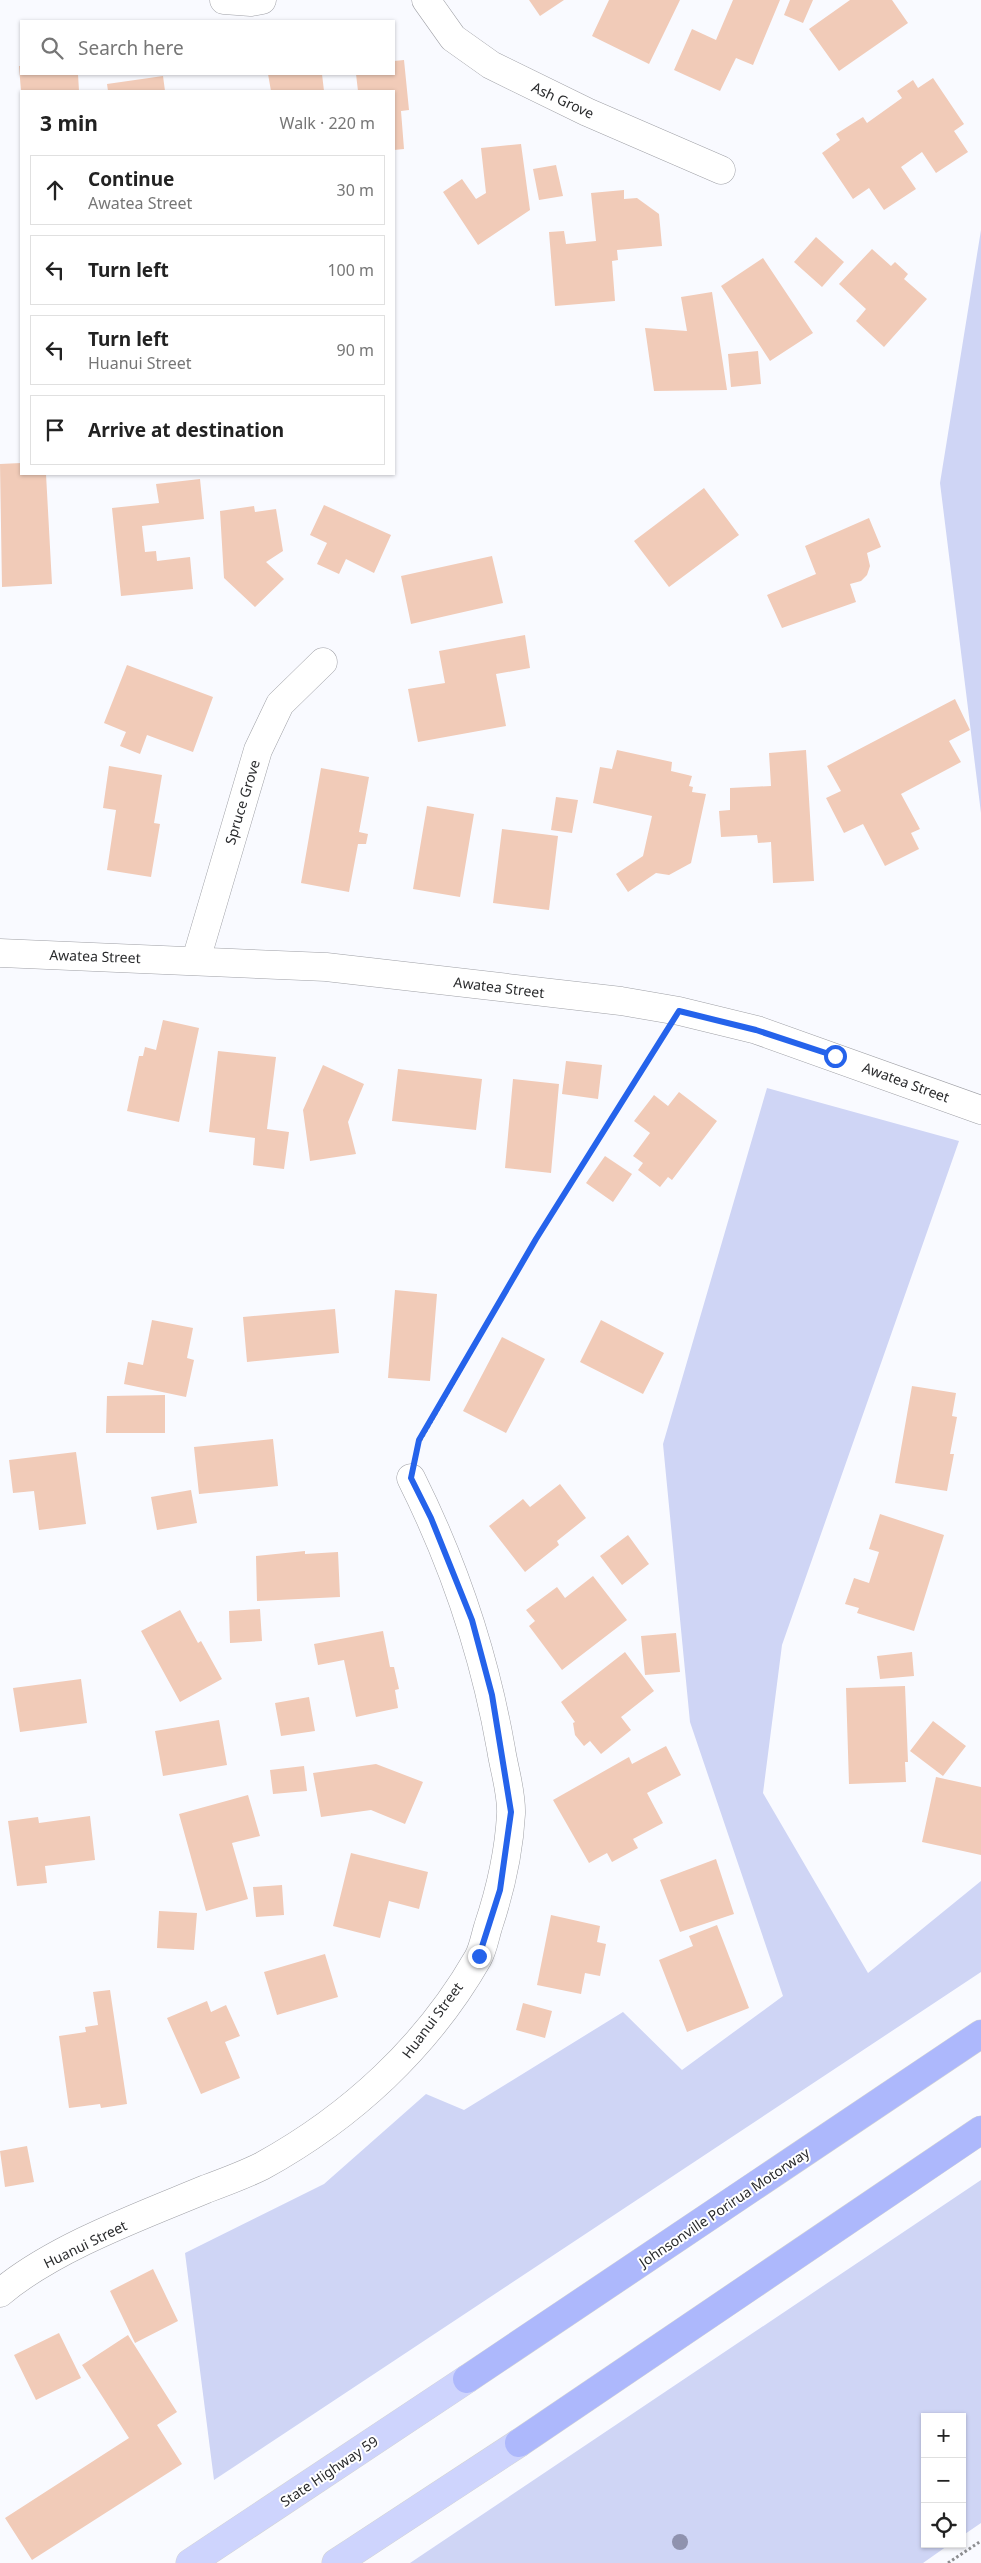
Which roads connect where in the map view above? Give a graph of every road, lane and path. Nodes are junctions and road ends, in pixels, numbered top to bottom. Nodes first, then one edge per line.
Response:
1 (224, 0) edge
2 (262, 0) edge
3 (426, 0) edge
4 (721, 170) dead end
5 (323, 662) dead end
6 (0, 953) edge
7 (196, 960) junction
8 (679, 1011) junction
9 (981, 1110) edge
10 (411, 1478) joint
11 (981, 2034) edge
12 (981, 2130) edge
13 (0, 2293) edge
14 (467, 2379) joint
15 (519, 2443) joint
16 (981, 2541) edge
17 (190, 2563) edge
18 (336, 2563) edge
19 (948, 2563) edge

1 - 2 street
3 - 4 street, Ash Grove
5 - 7 street, Spruce Grove
6 - 7 street, Awatea Street
7 - 8 street, Awatea Street
8 - 9 street, Awatea Street
8 - 10 path
10 - 13 street, Huanui Street
11 - 14 highway, Johnsonville Porirua Motorway
12 - 15 highway
14 - 17 main road, State Highway 59
15 - 18 main road
16 - 19 path

